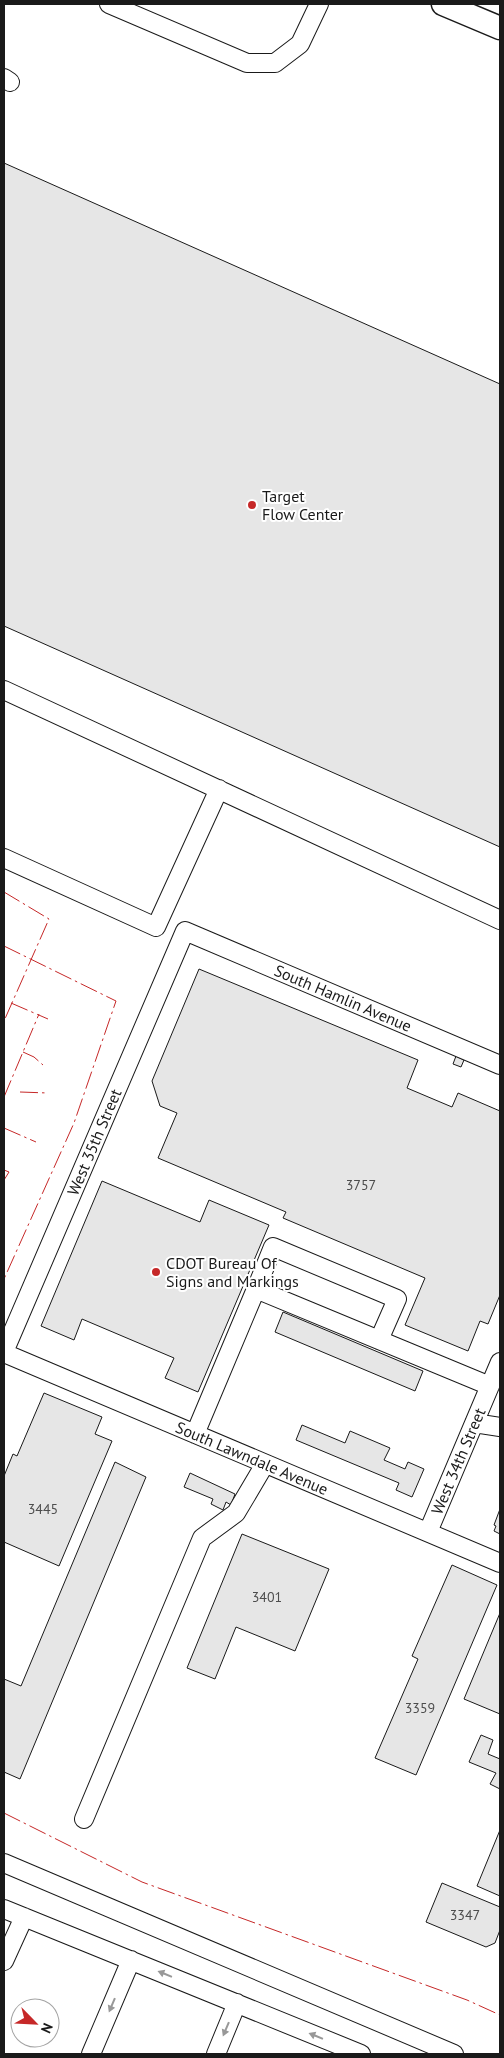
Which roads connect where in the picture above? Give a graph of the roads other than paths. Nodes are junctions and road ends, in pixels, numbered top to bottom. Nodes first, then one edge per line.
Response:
1 (108, 4) edge
2 (319, 4) edge
3 (443, 4) edge
4 (500, 28) edge
5 (4, 690) edge
6 (219, 789) junction
7 (4, 858) edge
8 (500, 920) edge
9 (185, 932) joint
10 (500, 1065) edge
11 (256, 1289) junction
12 (380, 1340) junction
13 (4, 1353) edge
14 (500, 1362) edge
15 (490, 1386) junction
16 (474, 1423) junction
17 (500, 1427) edge
18 (196, 1434) junction
19 (265, 1464) junction
20 (428, 1532) junction
21 (500, 1563) edge
22 (84, 1819) dead end
23 (4, 1863) edge
24 (4, 1908) edge
25 (24, 1917) junction
26 (131, 1960) junction
27 (4, 1961) edge
28 (237, 2004) junction
29 (341, 2051) edge
30 (92, 2054) edge
31 (216, 2054) edge
32 (361, 2054) edge
33 (454, 2054) edge

1 - 2 street
3 - 4 main road
5 - 6 street
6 - 7 street
6 - 8 street
9 - 10 street, South Hamlin Avenue
9 - 13 street, West 35th Street
11 - 12 street
11 - 12 street
11 - 18 street
12 - 15 street
13 - 18 street, South Lawndale Avenue
14 - 15 street, West 34th Street
15 - 16 street, West 34th Street
16 - 17 street
16 - 20 street, West 34th Street
18 - 19 street, South Lawndale Avenue
19 - 20 street, South Lawndale Avenue
19 - 22 street
20 - 21 street, South Lawndale Avenue
23 - 33 street
24 - 25 street
25 - 26 street
25 - 27 street
28 -> 26 street
26 -> 30 street
29 -> 28 street
28 -> 31 street
29 - 32 street

